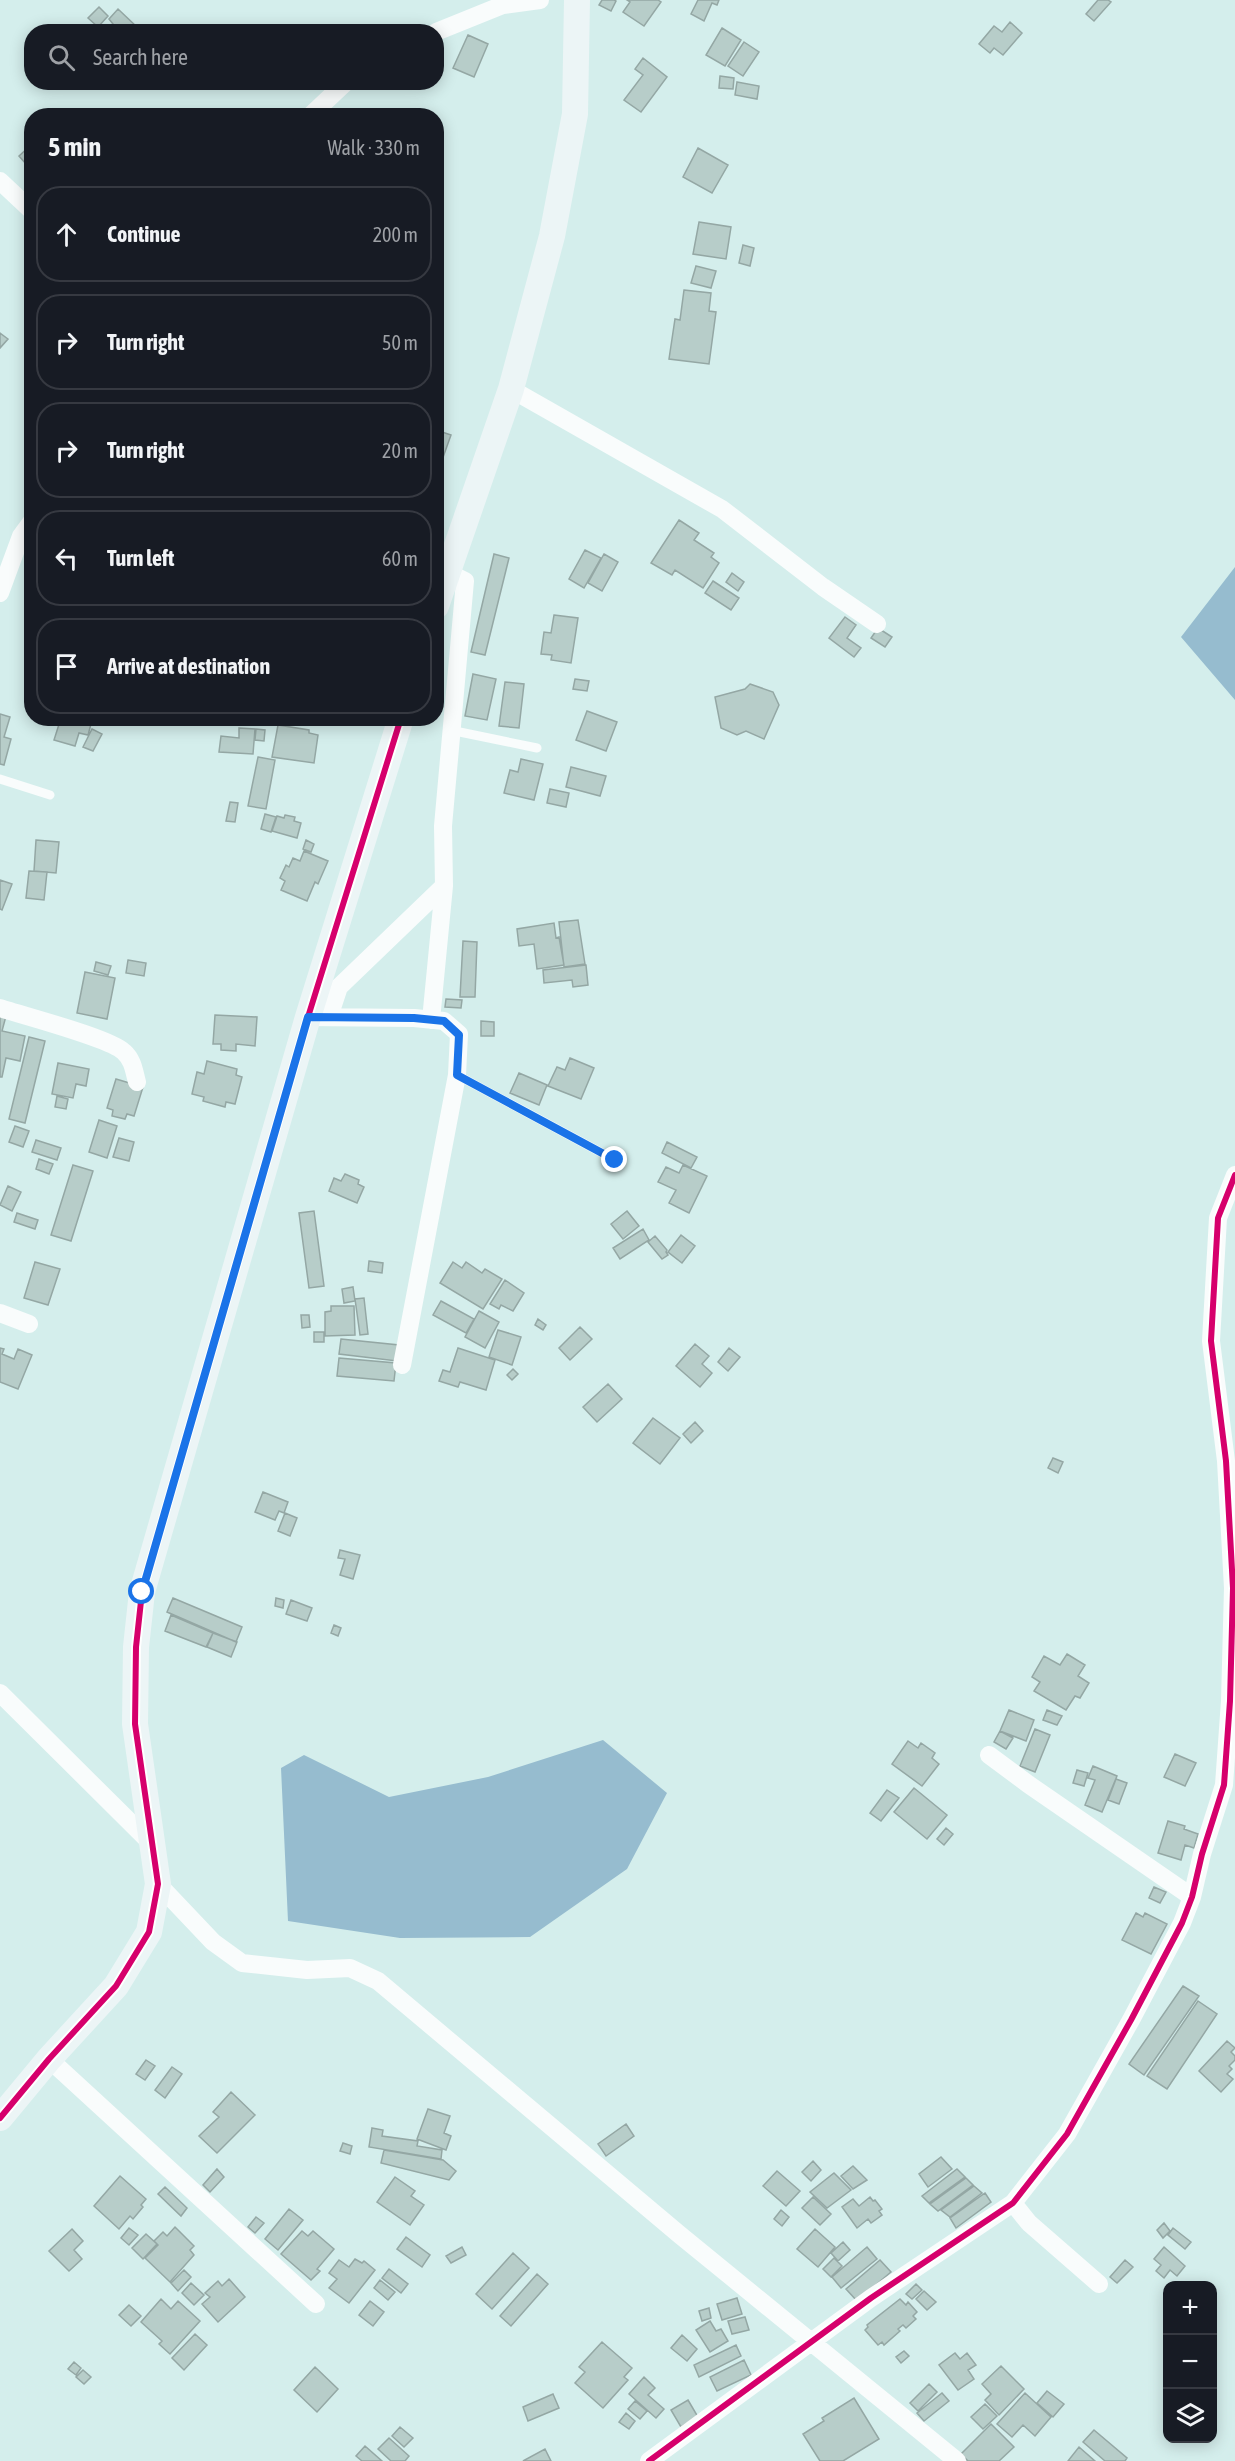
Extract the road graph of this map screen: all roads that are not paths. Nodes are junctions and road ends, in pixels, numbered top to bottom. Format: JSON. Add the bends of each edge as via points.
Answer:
{"nodes":[{"id":1,"x":540,"y":0,"type":"edge"},
{"id":2,"x":577,"y":0,"type":"edge"},
{"id":3,"x":501,"y":2,"type":"edge"},
{"id":4,"x":444,"y":28,"type":"edge"},
{"id":5,"x":338,"y":90,"type":"edge"},
{"id":6,"x":318,"y":108,"type":"edge"},
{"id":7,"x":0,"y":181,"type":"edge"},
{"id":8,"x":24,"y":204,"type":"edge"},
{"id":9,"x":511,"y":389,"type":"junction"},
{"id":10,"x":24,"y":532,"type":"edge"},
{"id":11,"x":447,"y":572,"type":"junction"},
{"id":12,"x":444,"y":581,"type":"edge"},
{"id":13,"x":0,"y":593,"type":"edge"},
{"id":14,"x":877,"y":624,"type":"dead end"},
{"id":15,"x":399,"y":726,"type":"edge"},
{"id":16,"x":450,"y":730,"type":"junction"},
{"id":17,"x":537,"y":748,"type":"dead end"},
{"id":18,"x":0,"y":779,"type":"edge"},
{"id":19,"x":50,"y":795,"type":"dead end"},
{"id":20,"x":444,"y":886,"type":"junction"},
{"id":21,"x":0,"y":1008,"type":"edge"},
{"id":22,"x":318,"y":1017,"type":"junction"},
{"id":23,"x":431,"y":1020,"type":"junction"},
{"id":24,"x":457,"y":1075,"type":"junction"},
{"id":25,"x":137,"y":1082,"type":"dead end"},
{"id":26,"x":615,"y":1160,"type":"dead end"},
{"id":27,"x":1235,"y":1175,"type":"edge"},
{"id":28,"x":0,"y":1313,"type":"edge"},
{"id":29,"x":28,"y":1324,"type":"dead end"},
{"id":30,"x":402,"y":1365,"type":"dead end"},
{"id":31,"x":0,"y":1693,"type":"edge"},
{"id":32,"x":989,"y":1755,"type":"dead end"},
{"id":33,"x":1230,"y":1787,"type":"edge"},
{"id":34,"x":151,"y":1843,"type":"junction"},
{"id":35,"x":158,"y":1884,"type":"junction"},
{"id":36,"x":1192,"y":1897,"type":"junction"},
{"id":37,"x":49,"y":2059,"type":"junction"},
{"id":38,"x":0,"y":2118,"type":"edge"},
{"id":39,"x":1013,"y":2203,"type":"junction"},
{"id":40,"x":1099,"y":2284,"type":"dead end"},
{"id":41,"x":316,"y":2304,"type":"dead end"},
{"id":42,"x":812,"y":2342,"type":"junction"},
{"id":43,"x":649,"y":2461,"type":"edge"},
{"id":44,"x":957,"y":2461,"type":"edge"}],
"edges":[{"from":1,"to":3,"type":"street"},
{"from":2,"to":9,"type":"street","via":[[575,114],[552,236]]},
{"from":3,"to":4,"type":"street"},
{"from":5,"to":6,"type":"street"},
{"from":7,"to":8,"type":"street"},
{"from":9,"to":11,"type":"street"},
{"from":9,"to":14,"type":"street","via":[[722,509]]},
{"from":10,"to":13,"type":"street"},
{"from":11,"to":12,"type":"street"},
{"from":11,"to":16,"type":"street","via":[[465,580]]},
{"from":15,"to":22,"type":"street"},
{"from":16,"to":17,"type":"lane"},
{"from":16,"to":20,"type":"street","via":[[443,826]]},
{"from":18,"to":19,"type":"lane"},
{"from":20,"to":22,"type":"street","via":[[339,987]]},
{"from":20,"to":23,"type":"street"},
{"from":21,"to":25,"type":"street","via":[[122,1050],[132,1060]]},
{"from":22,"to":23,"type":"street"},
{"from":22,"to":34,"type":"street","via":[[142,1592],[136,1647],[135,1724]]},
{"from":23,"to":24,"type":"street","via":[[444,1021],[459,1035]]},
{"from":24,"to":26,"type":"lane"},
{"from":24,"to":30,"type":"street"},
{"from":27,"to":33,"type":"street","via":[[1218,1218],[1211,1341],[1226,1461],[1233,1588]]},
{"from":28,"to":29,"type":"street"},
{"from":31,"to":34,"type":"street"},
{"from":32,"to":36,"type":"street"},
{"from":33,"to":36,"type":"street","via":[[1202,1854]]},
{"from":34,"to":35,"type":"street"},
{"from":35,"to":37,"type":"street","via":[[149,1932],[116,1986]]},
{"from":35,"to":42,"type":"street","via":[[213,1942],[242,1963],[307,1970],[350,1968],[378,1981]]},
{"from":36,"to":39,"type":"street","via":[[1136,2011],[1067,2134]]},
{"from":37,"to":38,"type":"street"},
{"from":37,"to":41,"type":"street"},
{"from":39,"to":40,"type":"street","via":[[1029,2223]]},
{"from":39,"to":42,"type":"street"},
{"from":42,"to":43,"type":"street"},
{"from":42,"to":44,"type":"street"}]}
